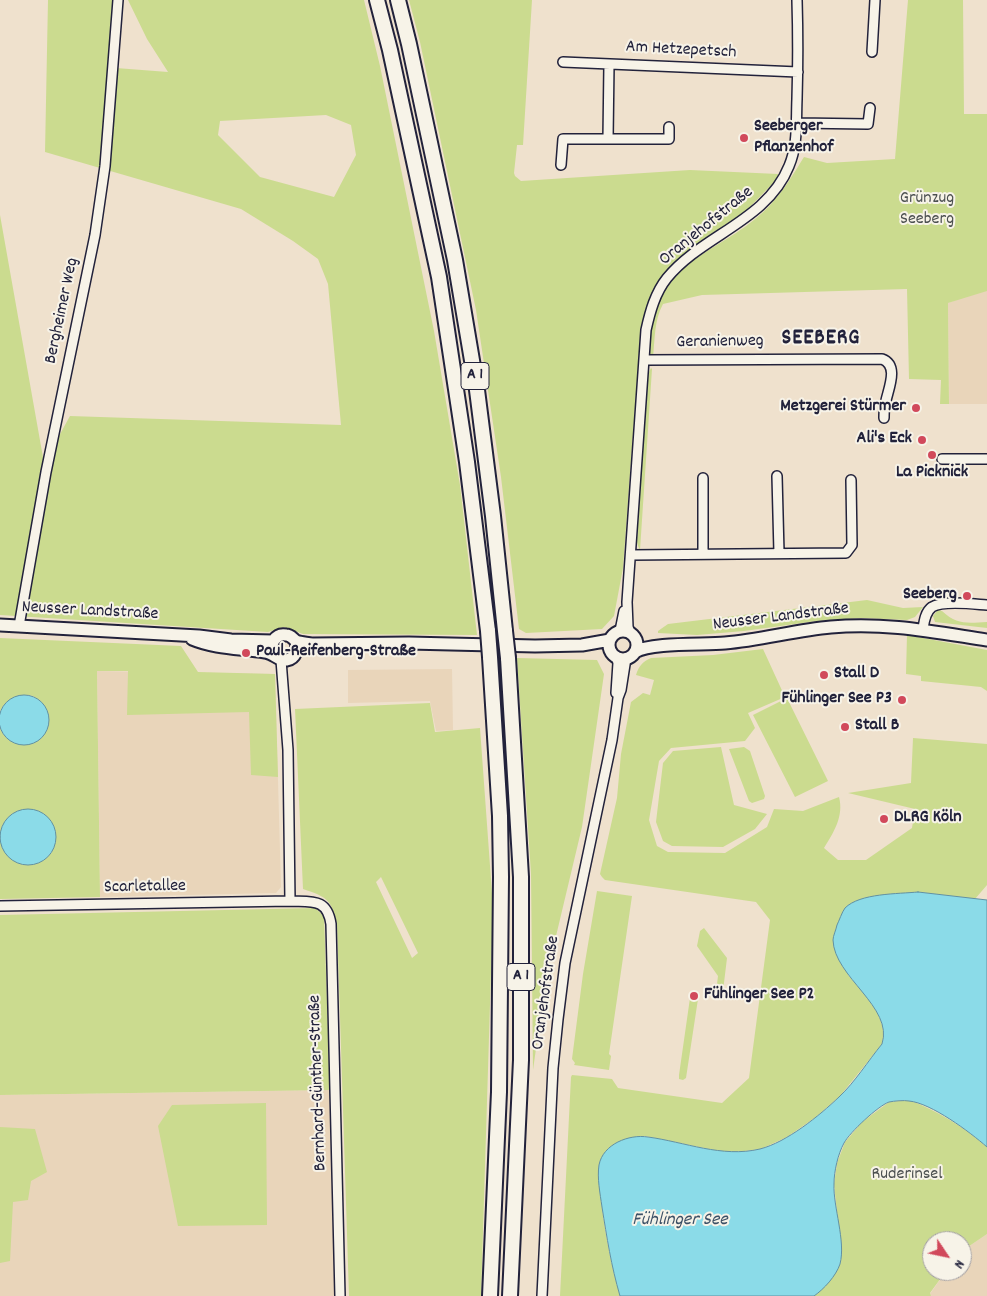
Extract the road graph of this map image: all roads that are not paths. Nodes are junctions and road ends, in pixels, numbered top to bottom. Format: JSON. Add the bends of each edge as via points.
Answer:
{"nodes":[{"id":1,"x":118,"y":0,"type":"edge"},
{"id":2,"x":377,"y":0,"type":"edge"},
{"id":3,"x":398,"y":0,"type":"edge"},
{"id":4,"x":797,"y":0,"type":"edge"},
{"id":5,"x":875,"y":0,"type":"edge"},
{"id":6,"x":872,"y":52,"type":"dead end"},
{"id":7,"x":563,"y":62,"type":"dead end"},
{"id":8,"x":609,"y":64,"type":"junction"},
{"id":9,"x":798,"y":72,"type":"junction"},
{"id":10,"x":870,"y":108,"type":"dead end"},
{"id":11,"x":797,"y":123,"type":"junction"},
{"id":12,"x":669,"y":127,"type":"dead end"},
{"id":13,"x":608,"y":139,"type":"junction"},
{"id":14,"x":561,"y":165,"type":"dead end"},
{"id":15,"x":644,"y":360,"type":"junction"},
{"id":16,"x":884,"y":418,"type":"dead end"},
{"id":17,"x":942,"y":459,"type":"dead end"},
{"id":18,"x":987,"y":459,"type":"edge"},
{"id":19,"x":777,"y":476,"type":"dead end"},
{"id":20,"x":703,"y":478,"type":"dead end"},
{"id":21,"x":851,"y":480,"type":"dead end"},
{"id":22,"x":779,"y":553,"type":"junction"},
{"id":23,"x":703,"y":554,"type":"junction"},
{"id":24,"x":632,"y":555,"type":"junction"},
{"id":25,"x":987,"y":605,"type":"edge"},
{"id":26,"x":0,"y":625,"type":"edge"},
{"id":27,"x":19,"y":626,"type":"junction"},
{"id":28,"x":923,"y":629,"type":"junction"},
{"id":29,"x":629,"y":634,"type":"junction"},
{"id":30,"x":987,"y":640,"type":"edge"},
{"id":31,"x":669,"y":645,"type":"junction"},
{"id":32,"x":297,"y":646,"type":"junction"},
{"id":33,"x":619,"y":652,"type":"junction"},
{"id":34,"x":279,"y":653,"type":"junction"},
{"id":35,"x":290,"y":901,"type":"junction"},
{"id":36,"x":0,"y":906,"type":"edge"},
{"id":37,"x":340,"y":1296,"type":"edge"},
{"id":38,"x":490,"y":1296,"type":"edge"},
{"id":39,"x":510,"y":1296,"type":"edge"},
{"id":40,"x":542,"y":1296,"type":"edge"}],
"edges":[{"from":1,"to":27,"type":"street","name":"Bergheimer Weg","via":[[105,166],[95,235],[46,472]]},
{"from":2,"to":38,"type":"highway","number":"A 1","bridge":true,"via":[[439,277],[488,631],[501,877],[499,1092]]},
{"from":3,"to":39,"type":"highway","number":"A 1","bridge":true,"via":[[455,260],[476,380],[506,631],[521,877],[521,1060]]},
{"from":4,"to":9,"type":"street","name":"Oranjehofstraße"},
{"from":5,"to":6,"type":"street"},
{"from":7,"to":8,"type":"street","name":"Am Hetzepetsch"},
{"from":8,"to":9,"type":"street","name":"Am Hetzepetsch"},
{"from":8,"to":13,"type":"street"},
{"from":9,"to":11,"type":"street","name":"Oranjehofstraße"},
{"from":10,"to":11,"type":"street","via":[[868,124]]},
{"from":11,"to":15,"type":"street","name":"Oranjehofstraße","via":[[793,156],[773,193],[750,214],[681,263],[667,278],[649,318]]},
{"from":12,"to":13,"type":"street","via":[[669,139]]},
{"from":13,"to":14,"type":"street","via":[[563,139]]},
{"from":15,"to":16,"type":"street","name":"Geranienweg","via":[[882,360],[888,363],[891,371]]},
{"from":15,"to":24,"type":"street","name":"Oranjehofstraße"},
{"from":17,"to":18,"type":"street"},
{"from":19,"to":22,"type":"street"},
{"from":20,"to":23,"type":"street"},
{"from":21,"to":22,"type":"street","via":[[852,546],[849,550],[846,553]]},
{"from":22,"to":23,"type":"street"},
{"from":23,"to":24,"type":"street"},
{"from":24,"to":29,"type":"street","name":"Oranjehofstraße","via":[[627,602]]},
{"from":25,"to":28,"type":"street","via":[[941,604],[927,613]]},
{"from":26,"to":27,"type":"main road","name":"Neusser Landstraße"},
{"from":27,"to":34,"type":"main road","name":"Neusser Landstraße","via":[[230,640]]},
{"from":28,"to":30,"type":"main road","name":"Neusser Landstraße"},
{"from":28,"to":31,"type":"main road","name":"Neusser Landstraße","via":[[830,627],[728,643]]},
{"from":29,"to":31,"type":"main road","name":"Neusser Landstraße","via":[[640,641]]},
{"from":29,"to":33,"type":"main road","via":[[637,645]]},
{"from":29,"to":33,"type":"main road","via":[[614,634]]},
{"from":31,"to":33,"type":"main road","name":"Neusser Landstraße"},
{"from":32,"to":33,"type":"main road","name":"Neusser Landstraße","via":[[582,645]]},
{"from":32,"to":34,"type":"main road","via":[[292,657]]},
{"from":32,"to":34,"type":"main road","name":"Neusser Landstraße","via":[[291,636],[283,634],[276,638]]},
{"from":33,"to":40,"type":"street","name":"Oranjehofstraße","via":[[615,689],[618,698],[612,740],[565,963],[558,1019]]},
{"from":34,"to":35,"type":"street","via":[[288,750]]},
{"from":35,"to":36,"type":"street","name":"Scarletallee"},
{"from":35,"to":37,"type":"street","name":"Bernhard-Günther-Straße","via":[[321,904],[327,909],[331,924]]}]}
